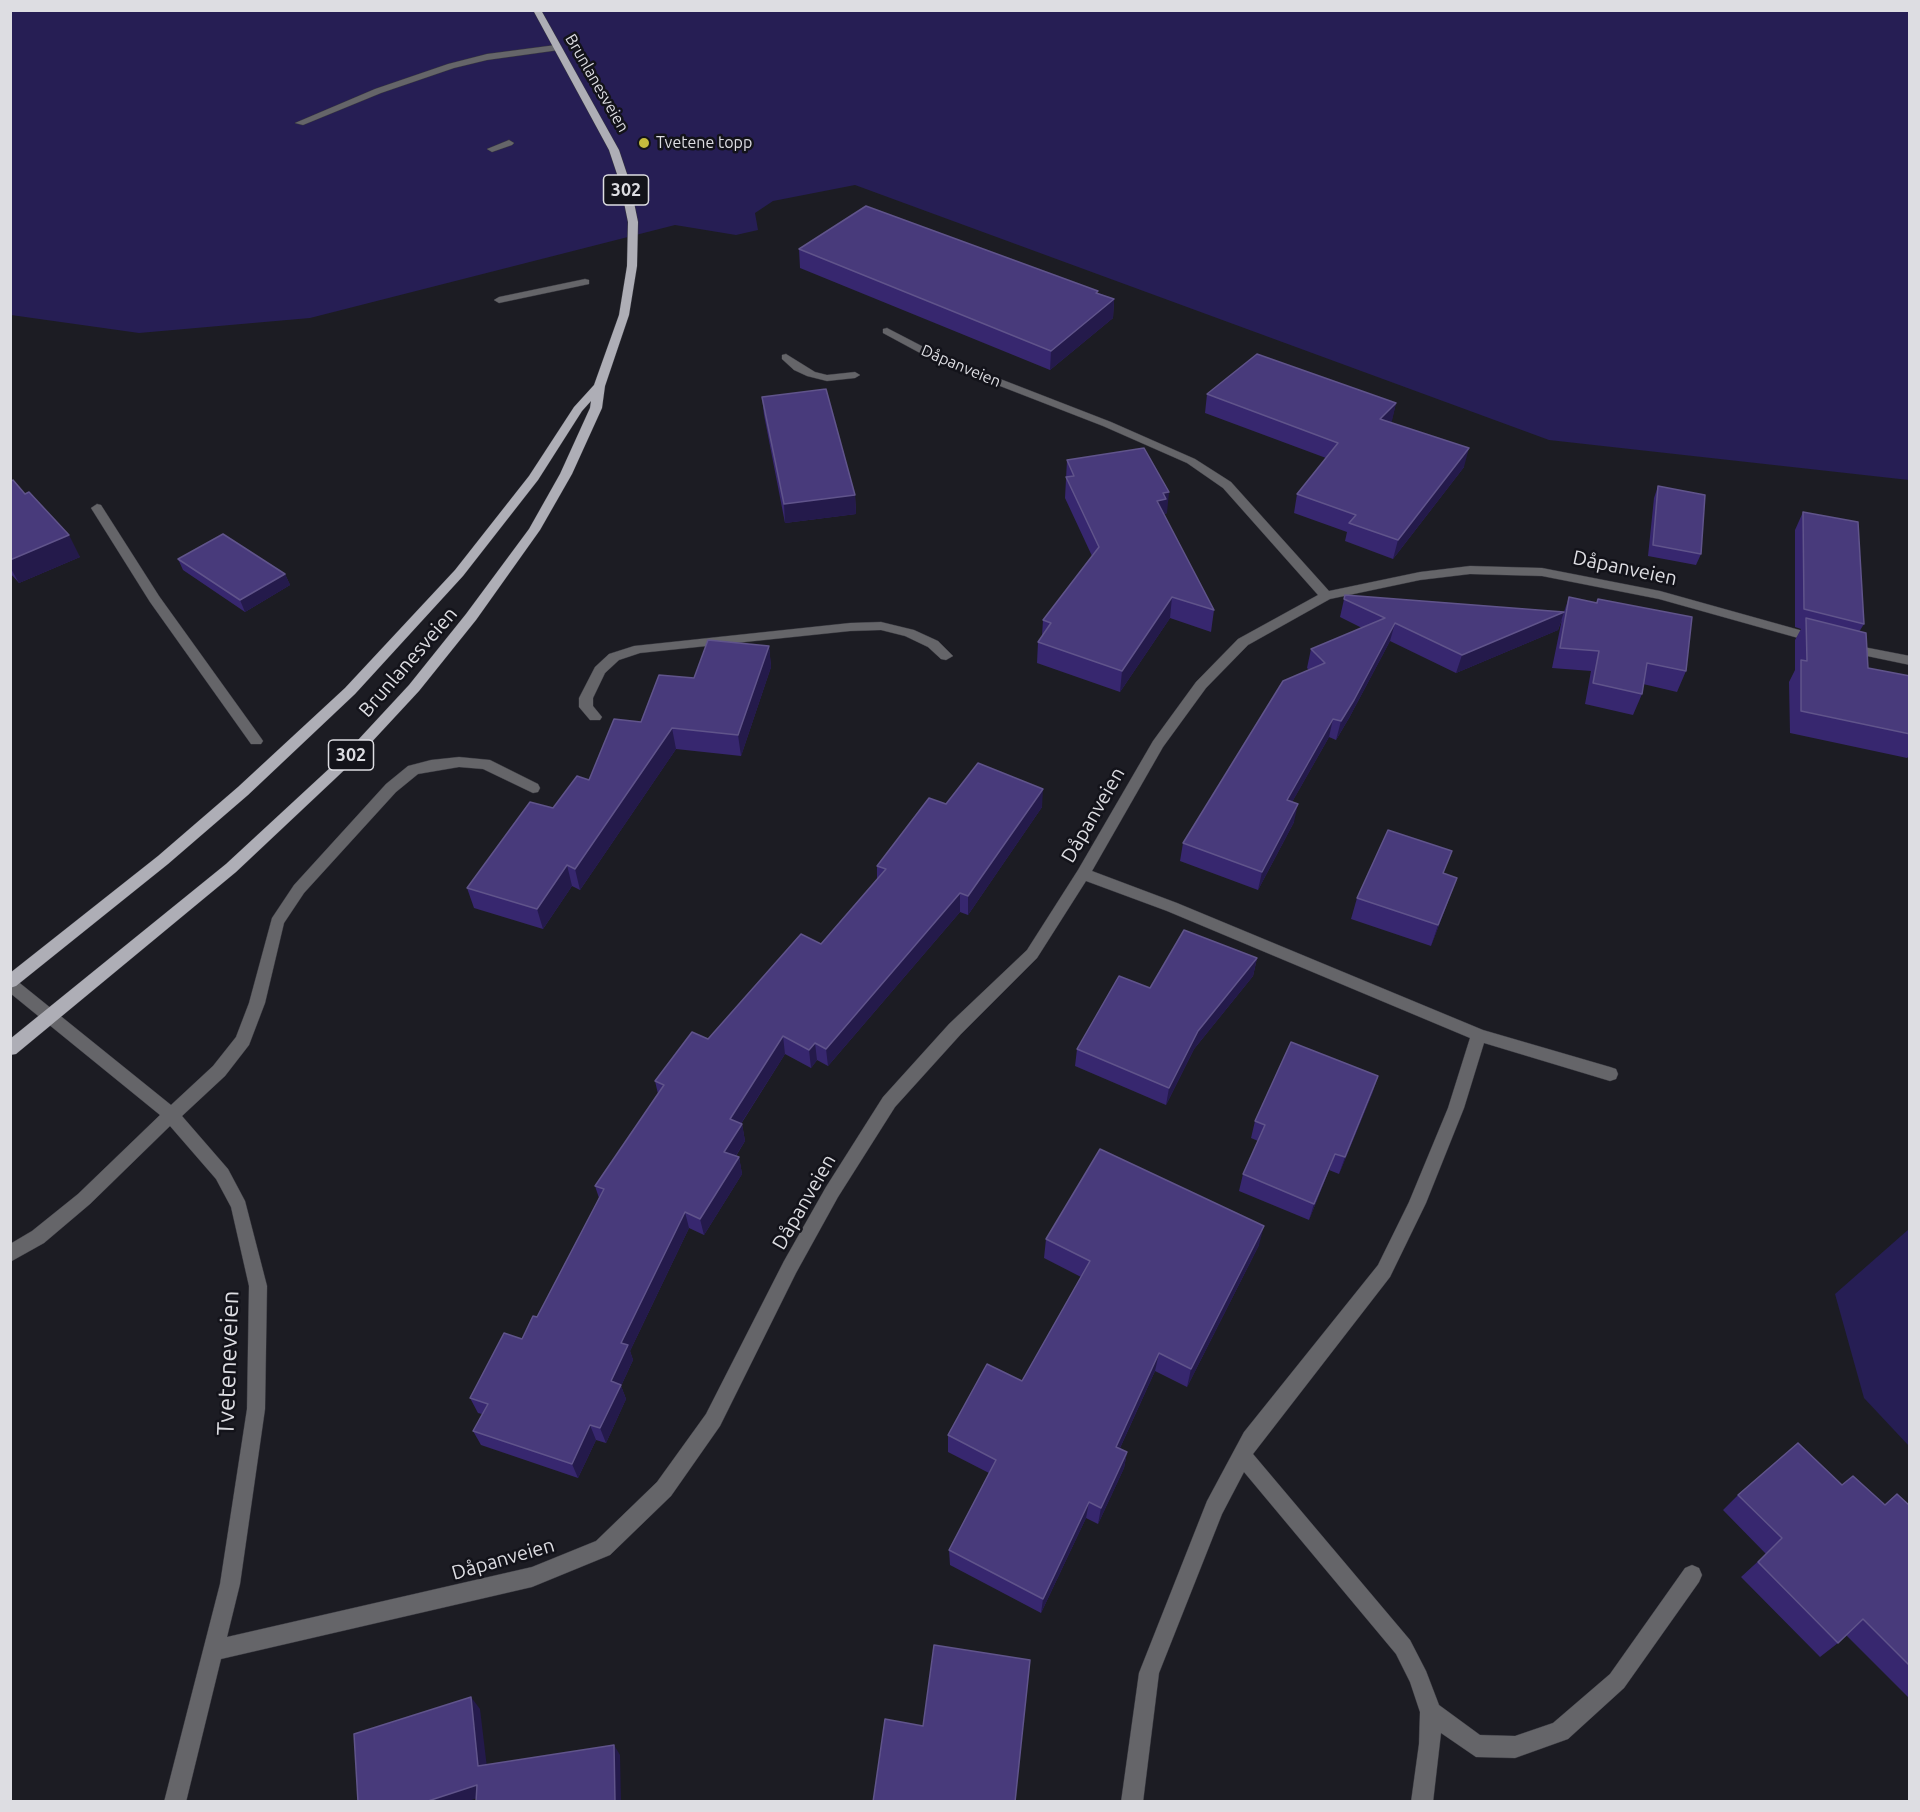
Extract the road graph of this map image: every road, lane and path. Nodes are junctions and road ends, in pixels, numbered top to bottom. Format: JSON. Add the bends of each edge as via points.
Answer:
{"nodes":[{"id":1,"x":537,"y":10,"type":"edge"},
{"id":2,"x":556,"y":48,"type":"junction"},
{"id":3,"x":300,"y":123,"type":"dead end"},
{"id":4,"x":509,"y":142,"type":"dead end"},
{"id":5,"x":492,"y":149,"type":"dead end"},
{"id":6,"x":585,"y":282,"type":"dead end"},
{"id":7,"x":499,"y":300,"type":"dead end"},
{"id":8,"x":887,"y":332,"type":"dead end"},
{"id":9,"x":786,"y":357,"type":"dead end"},
{"id":10,"x":855,"y":375,"type":"dead end"},
{"id":11,"x":599,"y":386,"type":"junction"},
{"id":12,"x":97,"y":508,"type":"dead end"},
{"id":13,"x":1326,"y":596,"type":"junction"},
{"id":14,"x":946,"y":656,"type":"dead end"},
{"id":15,"x":1910,"y":661,"type":"edge"},
{"id":16,"x":595,"y":717,"type":"dead end"},
{"id":17,"x":256,"y":741,"type":"dead end"},
{"id":18,"x":533,"y":788,"type":"dead end"},
{"id":19,"x":1083,"y":874,"type":"junction"},
{"id":20,"x":10,"y":983,"type":"edge"},
{"id":21,"x":52,"y":1016,"type":"junction"},
{"id":22,"x":1479,"y":1035,"type":"junction"},
{"id":23,"x":10,"y":1049,"type":"edge"},
{"id":24,"x":1610,"y":1074,"type":"dead end"},
{"id":25,"x":171,"y":1115,"type":"junction"},
{"id":26,"x":10,"y":1254,"type":"edge"},
{"id":27,"x":1243,"y":1456,"type":"junction"},
{"id":28,"x":1692,"y":1575,"type":"dead end"},
{"id":29,"x":213,"y":1651,"type":"junction"},
{"id":30,"x":1431,"y":1712,"type":"junction"},
{"id":31,"x":175,"y":1802,"type":"edge"},
{"id":32,"x":1132,"y":1802,"type":"edge"},
{"id":33,"x":1422,"y":1802,"type":"edge"}],
"edges":[{"from":1,"to":2,"type":"main road","name":"Brunlanesveien","number":"302"},
{"from":2,"to":3,"type":"street","via":[[451,66]]},
{"from":2,"to":11,"type":"main road","name":"Brunlanesveien","number":"302","via":[[614,150],[633,222],[632,266],[624,315]]},
{"from":4,"to":5,"type":"street"},
{"from":6,"to":7,"type":"street"},
{"from":8,"to":13,"type":"street","name":"Dåpanveien","via":[[937,358],[1191,461],[1227,485]]},
{"from":9,"to":10,"type":"street","via":[[798,368],[827,378]]},
{"from":11,"to":20,"type":"main road","name":"Brunlanesveien","number":"302","via":[[578,409],[534,478],[459,573],[350,691],[172,853]]},
{"from":11,"to":21,"type":"main road","name":"Brunlanesveien","number":"302","via":[[596,408],[566,474],[534,530],[414,688],[284,820]]},
{"from":12,"to":17,"type":"street","via":[[154,599]]},
{"from":13,"to":15,"type":"street","name":"Dåpanveien","via":[[1470,570],[1542,572],[1660,595],[1830,643]]},
{"from":13,"to":19,"type":"street","name":"Dåpanveien","via":[[1243,642],[1201,685],[1158,744]]},
{"from":14,"to":16,"type":"street","via":[[933,644],[881,626],[639,649],[614,657],[600,670],[586,698],[586,707]]},
{"from":18,"to":25,"type":"street","via":[[485,764],[459,762],[413,770],[391,788],[298,889],[277,922],[257,1003],[243,1040],[219,1071]]},
{"from":19,"to":22,"type":"street"},
{"from":19,"to":29,"type":"street","name":"Dåpanveien","via":[[1032,954],[955,1029],[889,1102],[795,1257],[713,1420],[664,1490],[603,1548],[532,1577]]},
{"from":20,"to":21,"type":"street","name":"Tveteneveien"},
{"from":21,"to":23,"type":"main road","name":"Brunlanesveien","number":"302"},
{"from":21,"to":25,"type":"street","name":"Tveteneveien"},
{"from":22,"to":24,"type":"street"},
{"from":22,"to":27,"type":"street","via":[[1456,1108],[1418,1203],[1384,1271],[1251,1439]]},
{"from":25,"to":26,"type":"street","via":[[84,1199],[38,1237]]},
{"from":25,"to":29,"type":"street","name":"Tveteneveien","via":[[222,1174],[239,1206],[258,1286],[256,1410],[230,1584]]},
{"from":27,"to":30,"type":"street","via":[[1403,1647]]},
{"from":27,"to":32,"type":"street","via":[[1214,1508],[1149,1673]]},
{"from":28,"to":30,"type":"street","via":[[1617,1681],[1560,1731],[1515,1748],[1476,1746]]},
{"from":29,"to":31,"type":"street","name":"Tveteneveien"},
{"from":30,"to":33,"type":"street"}]}
